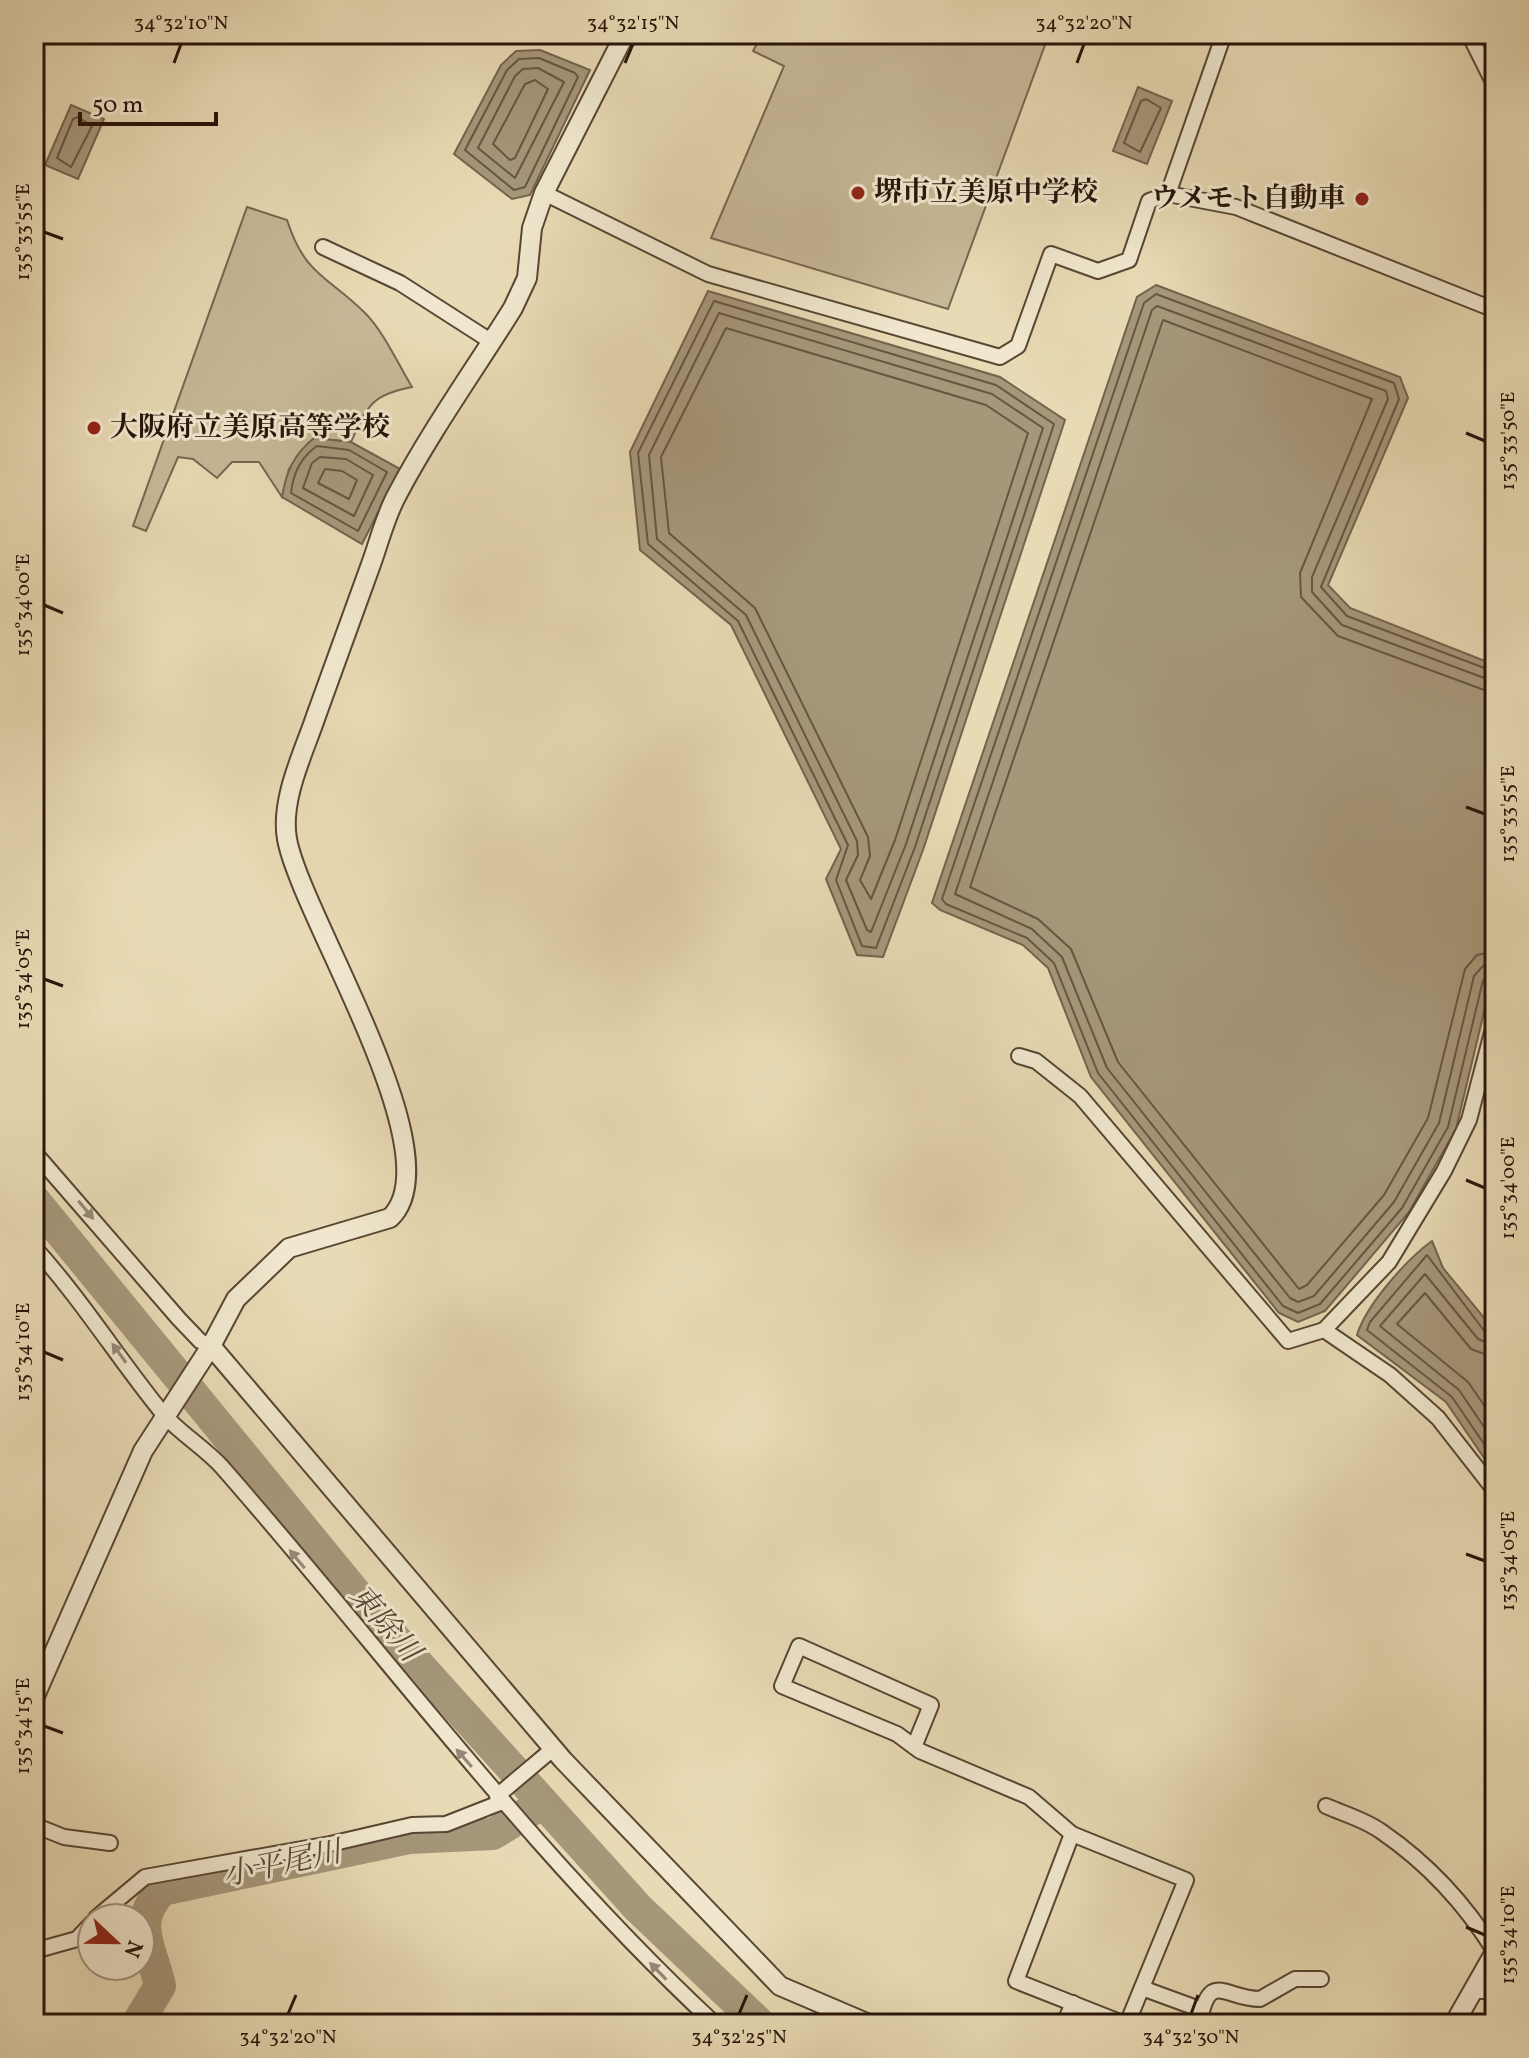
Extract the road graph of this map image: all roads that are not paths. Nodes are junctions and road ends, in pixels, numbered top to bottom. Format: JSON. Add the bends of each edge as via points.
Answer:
{"nodes":[{"id":1,"x":625,"y":34,"type":"edge"},
{"id":2,"x":1224,"y":34,"type":"edge"},
{"id":3,"x":1469,"y":34,"type":"edge"},
{"id":4,"x":1495,"y":86,"type":"edge"},
{"id":5,"x":544,"y":193,"type":"junction"},
{"id":6,"x":1168,"y":194,"type":"junction"},
{"id":7,"x":323,"y":247,"type":"dead end"},
{"id":8,"x":1495,"y":310,"type":"edge"},
{"id":9,"x":492,"y":342,"type":"junction"},
{"id":10,"x":1495,"y":1021,"type":"edge"},
{"id":11,"x":1019,"y":1056,"type":"dead end"},
{"id":12,"x":34,"y":1152,"type":"edge"},
{"id":13,"x":34,"y":1247,"type":"edge"},
{"id":14,"x":1324,"y":1330,"type":"junction"},
{"id":15,"x":208,"y":1352,"type":"junction"},
{"id":16,"x":168,"y":1413,"type":"junction"},
{"id":17,"x":1495,"y":1491,"type":"edge"},
{"id":18,"x":36,"y":1685,"type":"edge"},
{"id":19,"x":914,"y":1747,"type":"junction"},
{"id":20,"x":554,"y":1748,"type":"junction"},
{"id":21,"x":499,"y":1799,"type":"junction"},
{"id":22,"x":1326,"y":1806,"type":"dead end"},
{"id":23,"x":34,"y":1825,"type":"edge"},
{"id":24,"x":1072,"y":1834,"type":"junction"},
{"id":25,"x":110,"y":1843,"type":"dead end"},
{"id":26,"x":115,"y":1902,"type":"edge"},
{"id":27,"x":76,"y":1939,"type":"edge"},
{"id":28,"x":34,"y":1951,"type":"edge"},
{"id":29,"x":1495,"y":1952,"type":"edge"},
{"id":30,"x":1321,"y":1979,"type":"dead end"},
{"id":31,"x":1142,"y":1988,"type":"junction"},
{"id":32,"x":1476,"y":1991,"type":"junction"},
{"id":33,"x":1495,"y":1991,"type":"edge"},
{"id":34,"x":1073,"y":2003,"type":"junction"},
{"id":35,"x":1201,"y":2017,"type":"edge"},
{"id":36,"x":701,"y":2018,"type":"edge"},
{"id":37,"x":715,"y":2024,"type":"edge"},
{"id":38,"x":869,"y":2024,"type":"edge"},
{"id":39,"x":1064,"y":2024,"type":"edge"},
{"id":40,"x":1126,"y":2024,"type":"edge"},
{"id":41,"x":1454,"y":2024,"type":"edge"}],
"edges":[{"from":1,"to":5,"type":"street"},
{"from":2,"to":6,"type":"street"},
{"from":3,"to":4,"type":"street"},
{"from":5,"to":6,"type":"street","via":[[708,274],[1000,357],[1018,346],[1051,254],[1098,271],[1129,260],[1149,201]]},
{"from":5,"to":9,"type":"street","via":[[532,228],[527,278]]},
{"from":6,"to":8,"type":"street","via":[[1236,207]]},
{"from":7,"to":9,"type":"street","via":[[400,283]]},
{"from":9,"to":15,"type":"street","via":[[397,495],[289,807],[287,838],[393,1099],[408,1180],[401,1207],[390,1218],[289,1248],[236,1299]]},
{"from":10,"to":14,"type":"street","via":[[1469,1120],[1444,1171],[1389,1262]]},
{"from":11,"to":14,"type":"street","via":[[1036,1061],[1080,1096],[1288,1341]]},
{"from":12,"to":15,"type":"street","one_way":true},
{"from":16,"to":13,"type":"street","one_way":true},
{"from":14,"to":17,"type":"street","via":[[1390,1375],[1438,1418]]},
{"from":15,"to":16,"type":"street"},
{"from":15,"to":20,"type":"street"},
{"from":16,"to":18,"type":"street","via":[[143,1451]]},
{"from":21,"to":16,"type":"street","one_way":true,"via":[[220,1465]]},
{"from":19,"to":19,"type":"street","via":[[897,1734],[782,1686],[799,1646],[931,1705]]},
{"from":19,"to":24,"type":"street","via":[[1029,1797]]},
{"from":20,"to":21,"type":"street"},
{"from":20,"to":38,"type":"street","via":[[780,1986]]},
{"from":21,"to":26,"type":"street","via":[[446,1824],[412,1825],[145,1877]]},
{"from":36,"to":21,"type":"street","one_way":true},
{"from":22,"to":29,"type":"street","via":[[1380,1830],[1447,1888]]},
{"from":23,"to":25,"type":"street","via":[[64,1837]]},
{"from":24,"to":31,"type":"street","via":[[1186,1880]]},
{"from":24,"to":34,"type":"street","via":[[1016,1981]]},
{"from":27,"to":28,"type":"street"},
{"from":29,"to":32,"type":"street"},
{"from":30,"to":35,"type":"street","via":[[1295,1979],[1260,1999],[1222,1988],[1211,1992]]},
{"from":31,"to":35,"type":"street"},
{"from":31,"to":40,"type":"street"},
{"from":32,"to":33,"type":"street"},
{"from":32,"to":41,"type":"street"},
{"from":34,"to":39,"type":"street"},
{"from":34,"to":40,"type":"street"},
{"from":36,"to":37,"type":"street"}]}
